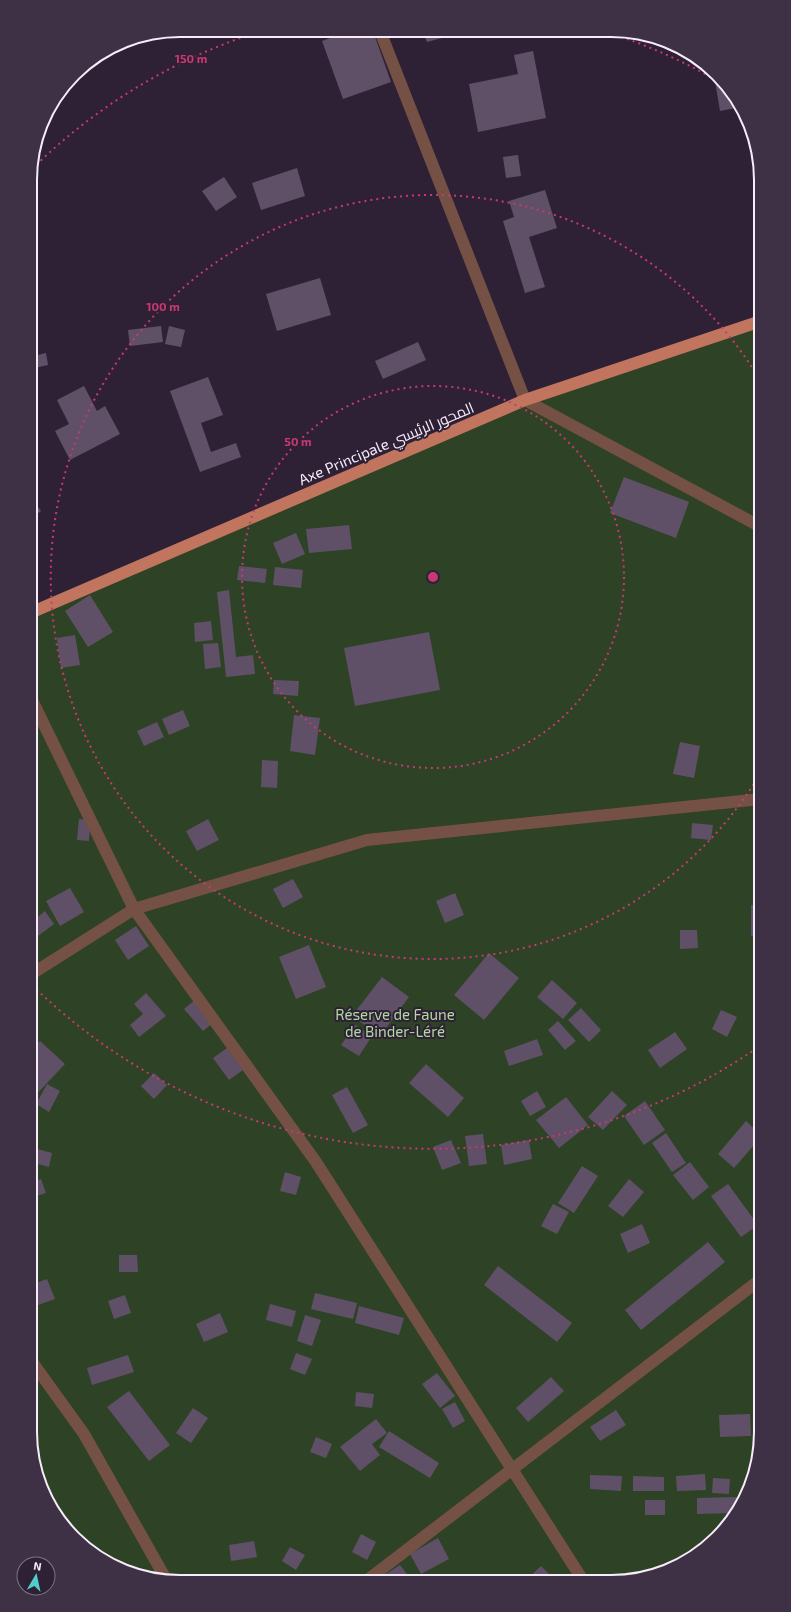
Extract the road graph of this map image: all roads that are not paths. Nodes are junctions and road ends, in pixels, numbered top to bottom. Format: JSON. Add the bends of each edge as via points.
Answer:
{"nodes":[{"id":1,"x":382,"y":37,"type":"edge"},
{"id":2,"x":754,"y":323,"type":"edge"},
{"id":3,"x":524,"y":400,"type":"junction"},
{"id":4,"x":754,"y":523,"type":"edge"},
{"id":5,"x":37,"y":610,"type":"edge"},
{"id":6,"x":37,"y":710,"type":"edge"},
{"id":7,"x":754,"y":800,"type":"edge"},
{"id":8,"x":134,"y":909,"type":"junction"},
{"id":9,"x":37,"y":971,"type":"edge"},
{"id":10,"x":754,"y":1284,"type":"edge"},
{"id":11,"x":37,"y":1369,"type":"edge"},
{"id":12,"x":512,"y":1470,"type":"junction"},
{"id":13,"x":163,"y":1574,"type":"edge"},
{"id":14,"x":374,"y":1575,"type":"edge"},
{"id":15,"x":580,"y":1575,"type":"edge"}],
"edges":[{"from":1,"to":3,"type":"street"},
{"from":2,"to":3,"type":"main road","name":"Axe Principale المحور الرئيسي"},
{"from":3,"to":4,"type":"street"},
{"from":3,"to":5,"type":"main road","name":"Axe Principale المحور الرئيسي"},
{"from":6,"to":8,"type":"street"},
{"from":7,"to":8,"type":"street","via":[[367,840]]},
{"from":8,"to":9,"type":"street"},
{"from":8,"to":12,"type":"street","via":[[316,1162]]},
{"from":10,"to":12,"type":"street"},
{"from":11,"to":13,"type":"street","via":[[84,1434]]},
{"from":12,"to":14,"type":"street"},
{"from":12,"to":15,"type":"street"}]}
